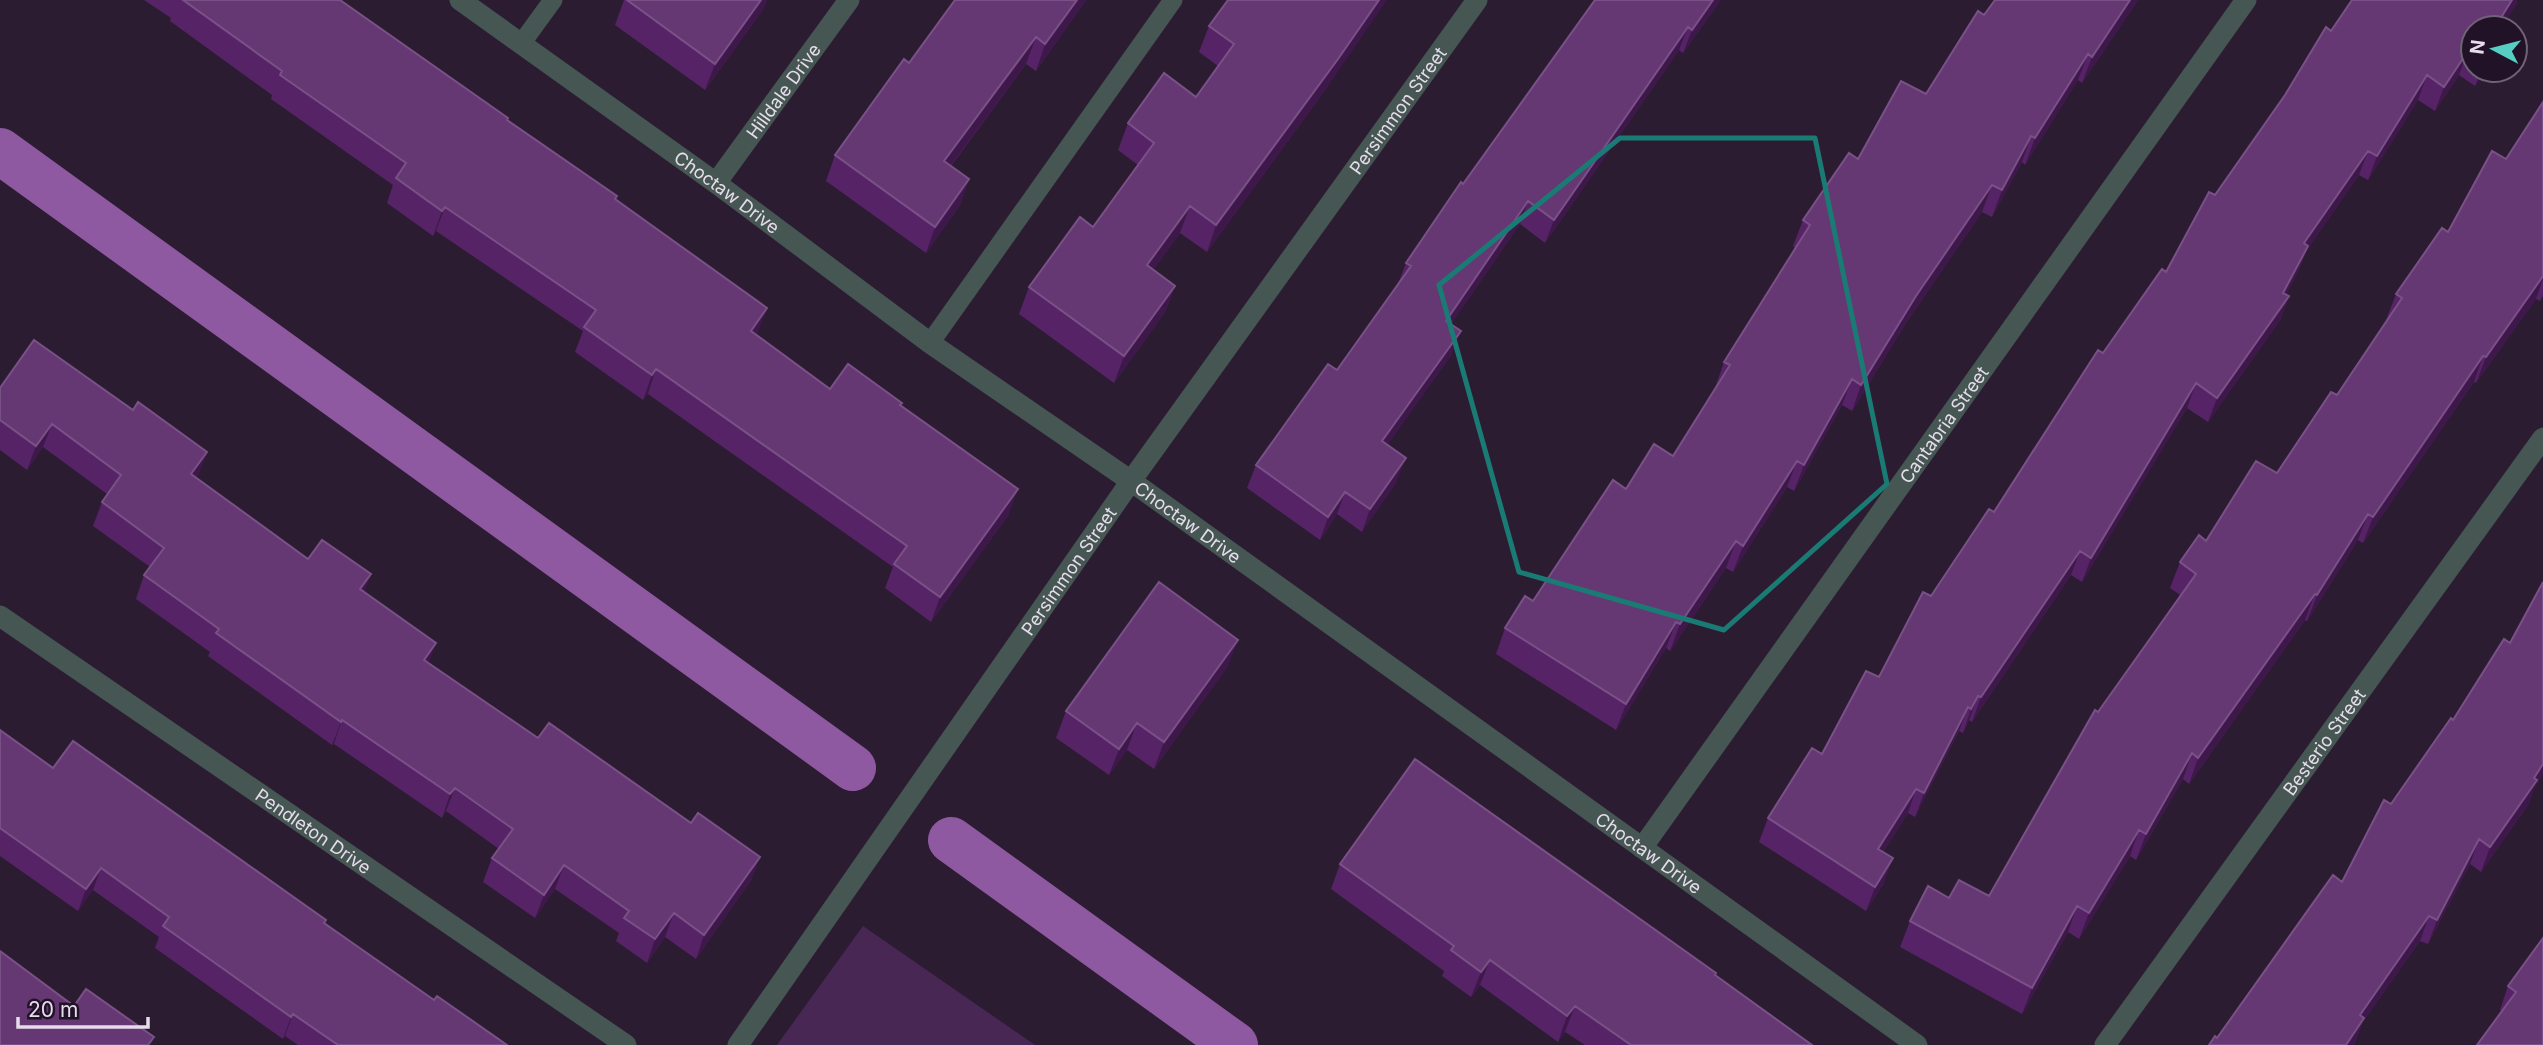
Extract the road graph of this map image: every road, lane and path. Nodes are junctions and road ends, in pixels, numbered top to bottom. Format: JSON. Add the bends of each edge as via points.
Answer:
{"nodes":[{"id":1,"x":460,"y":0,"type":"edge"},
{"id":2,"x":553,"y":0,"type":"edge"},
{"id":3,"x":849,"y":0,"type":"edge"},
{"id":4,"x":1174,"y":0,"type":"edge"},
{"id":5,"x":1477,"y":0,"type":"edge"},
{"id":6,"x":2246,"y":0,"type":"edge"},
{"id":7,"x":522,"y":44,"type":"junction"},
{"id":8,"x":716,"y":183,"type":"junction"},
{"id":9,"x":930,"y":343,"type":"junction"},
{"id":10,"x":2543,"y":438,"type":"edge"},
{"id":11,"x":1131,"y":481,"type":"junction"},
{"id":12,"x":0,"y":616,"type":"edge"},
{"id":13,"x":1642,"y":848,"type":"junction"},
{"id":14,"x":626,"y":1045,"type":"edge"},
{"id":15,"x":738,"y":1045,"type":"edge"},
{"id":16,"x":1917,"y":1045,"type":"edge"},
{"id":17,"x":2105,"y":1045,"type":"edge"}],
"edges":[{"from":1,"to":7,"type":"street","name":"Choctaw Drive"},
{"from":2,"to":7,"type":"lane"},
{"from":3,"to":8,"type":"street","name":"Hilldale Drive"},
{"from":4,"to":9,"type":"lane"},
{"from":5,"to":11,"type":"street","name":"Persimmon Street"},
{"from":6,"to":13,"type":"street","name":"Cantabria Street"},
{"from":7,"to":8,"type":"street","name":"Choctaw Drive"},
{"from":8,"to":9,"type":"street","name":"Choctaw Drive"},
{"from":9,"to":11,"type":"street","name":"Choctaw Drive"},
{"from":10,"to":17,"type":"street","name":"Besterio Street"},
{"from":11,"to":13,"type":"street","name":"Choctaw Drive"},
{"from":11,"to":15,"type":"street","name":"Persimmon Street"},
{"from":12,"to":14,"type":"street","name":"Pendleton Drive"},
{"from":13,"to":16,"type":"street","name":"Choctaw Drive"}]}
